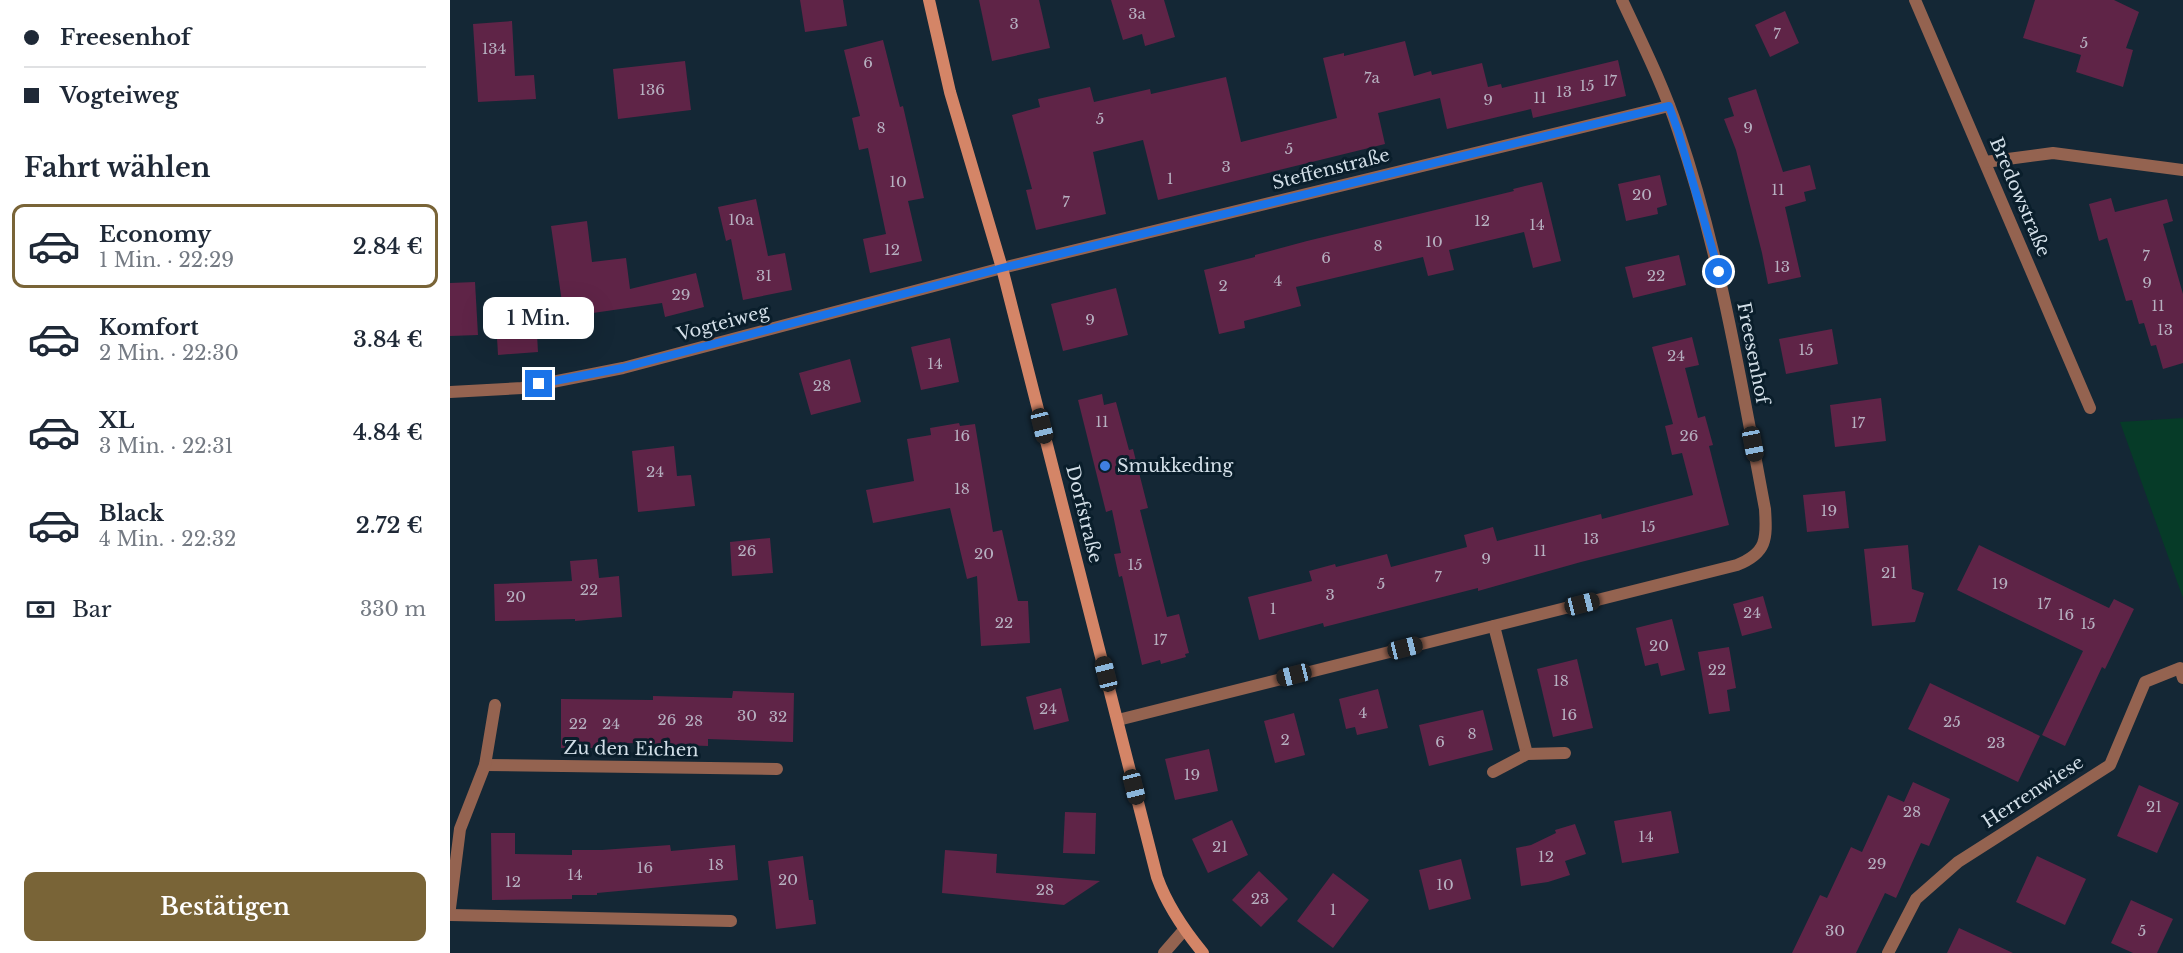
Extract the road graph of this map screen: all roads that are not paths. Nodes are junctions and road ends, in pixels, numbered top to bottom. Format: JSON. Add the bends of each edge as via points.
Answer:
{"nodes":[{"id":1,"x":929,"y":0,"type":"edge"},
{"id":2,"x":1622,"y":0,"type":"edge"},
{"id":3,"x":1915,"y":0,"type":"edge"},
{"id":4,"x":1669,"y":106,"type":"junction"},
{"id":5,"x":1985,"y":162,"type":"junction"},
{"id":6,"x":2183,"y":170,"type":"edge"},
{"id":7,"x":1002,"y":268,"type":"junction"},
{"id":8,"x":450,"y":392,"type":"edge"},
{"id":9,"x":2090,"y":408,"type":"dead end"},
{"id":10,"x":1494,"y":626,"type":"junction"},
{"id":11,"x":2183,"y":678,"type":"edge"},
{"id":12,"x":495,"y":705,"type":"dead end"},
{"id":13,"x":1118,"y":720,"type":"junction"},
{"id":14,"x":1565,"y":753,"type":"dead end"},
{"id":15,"x":1527,"y":754,"type":"junction"},
{"id":16,"x":485,"y":765,"type":"junction"},
{"id":17,"x":777,"y":769,"type":"dead end"},
{"id":18,"x":1493,"y":772,"type":"dead end"},
{"id":19,"x":455,"y":828,"type":"edge"},
{"id":20,"x":450,"y":908,"type":"edge"},
{"id":21,"x":450,"y":915,"type":"edge"},
{"id":22,"x":731,"y":921,"type":"dead end"},
{"id":23,"x":1184,"y":930,"type":"junction"},
{"id":24,"x":1164,"y":953,"type":"edge"},
{"id":25,"x":1203,"y":953,"type":"edge"},
{"id":26,"x":1888,"y":953,"type":"edge"}],
"edges":[{"from":1,"to":7,"type":"main road","name":"Dorfstraße","via":[[950,92]]},
{"from":2,"to":4,"type":"street","name":"Freesenhof"},
{"from":3,"to":5,"type":"street","name":"Bredowstraße"},
{"from":4,"to":7,"type":"street","name":"Steffenstraße"},
{"from":4,"to":10,"type":"street","name":"Freesenhof","via":[[1719,272],[1766,509],[1767,530],[1762,548],[1752,559],[1737,565]]},
{"from":5,"to":6,"type":"street","via":[[2053,153]]},
{"from":5,"to":9,"type":"street","name":"Bredowstraße"},
{"from":7,"to":8,"type":"street","name":"Vogteiweg","via":[[622,368],[522,388]]},
{"from":7,"to":13,"type":"main road","name":"Dorfstraße"},
{"from":10,"to":13,"type":"street"},
{"from":10,"to":15,"type":"street"},
{"from":11,"to":26,"type":"street","name":"Herrenwiese","via":[[2180,668],[2145,682],[2110,765],[1958,862],[1916,899]]},
{"from":12,"to":16,"type":"street"},
{"from":13,"to":23,"type":"main road","name":"Dorfstraße","via":[[1157,877]]},
{"from":14,"to":15,"type":"street"},
{"from":15,"to":18,"type":"street"},
{"from":16,"to":17,"type":"street","name":"Zu den Eichen"},
{"from":16,"to":19,"type":"street"},
{"from":19,"to":20,"type":"street"},
{"from":21,"to":22,"type":"street"},
{"from":23,"to":24,"type":"street"},
{"from":23,"to":25,"type":"main road","name":"Dorfstraße"}]}
